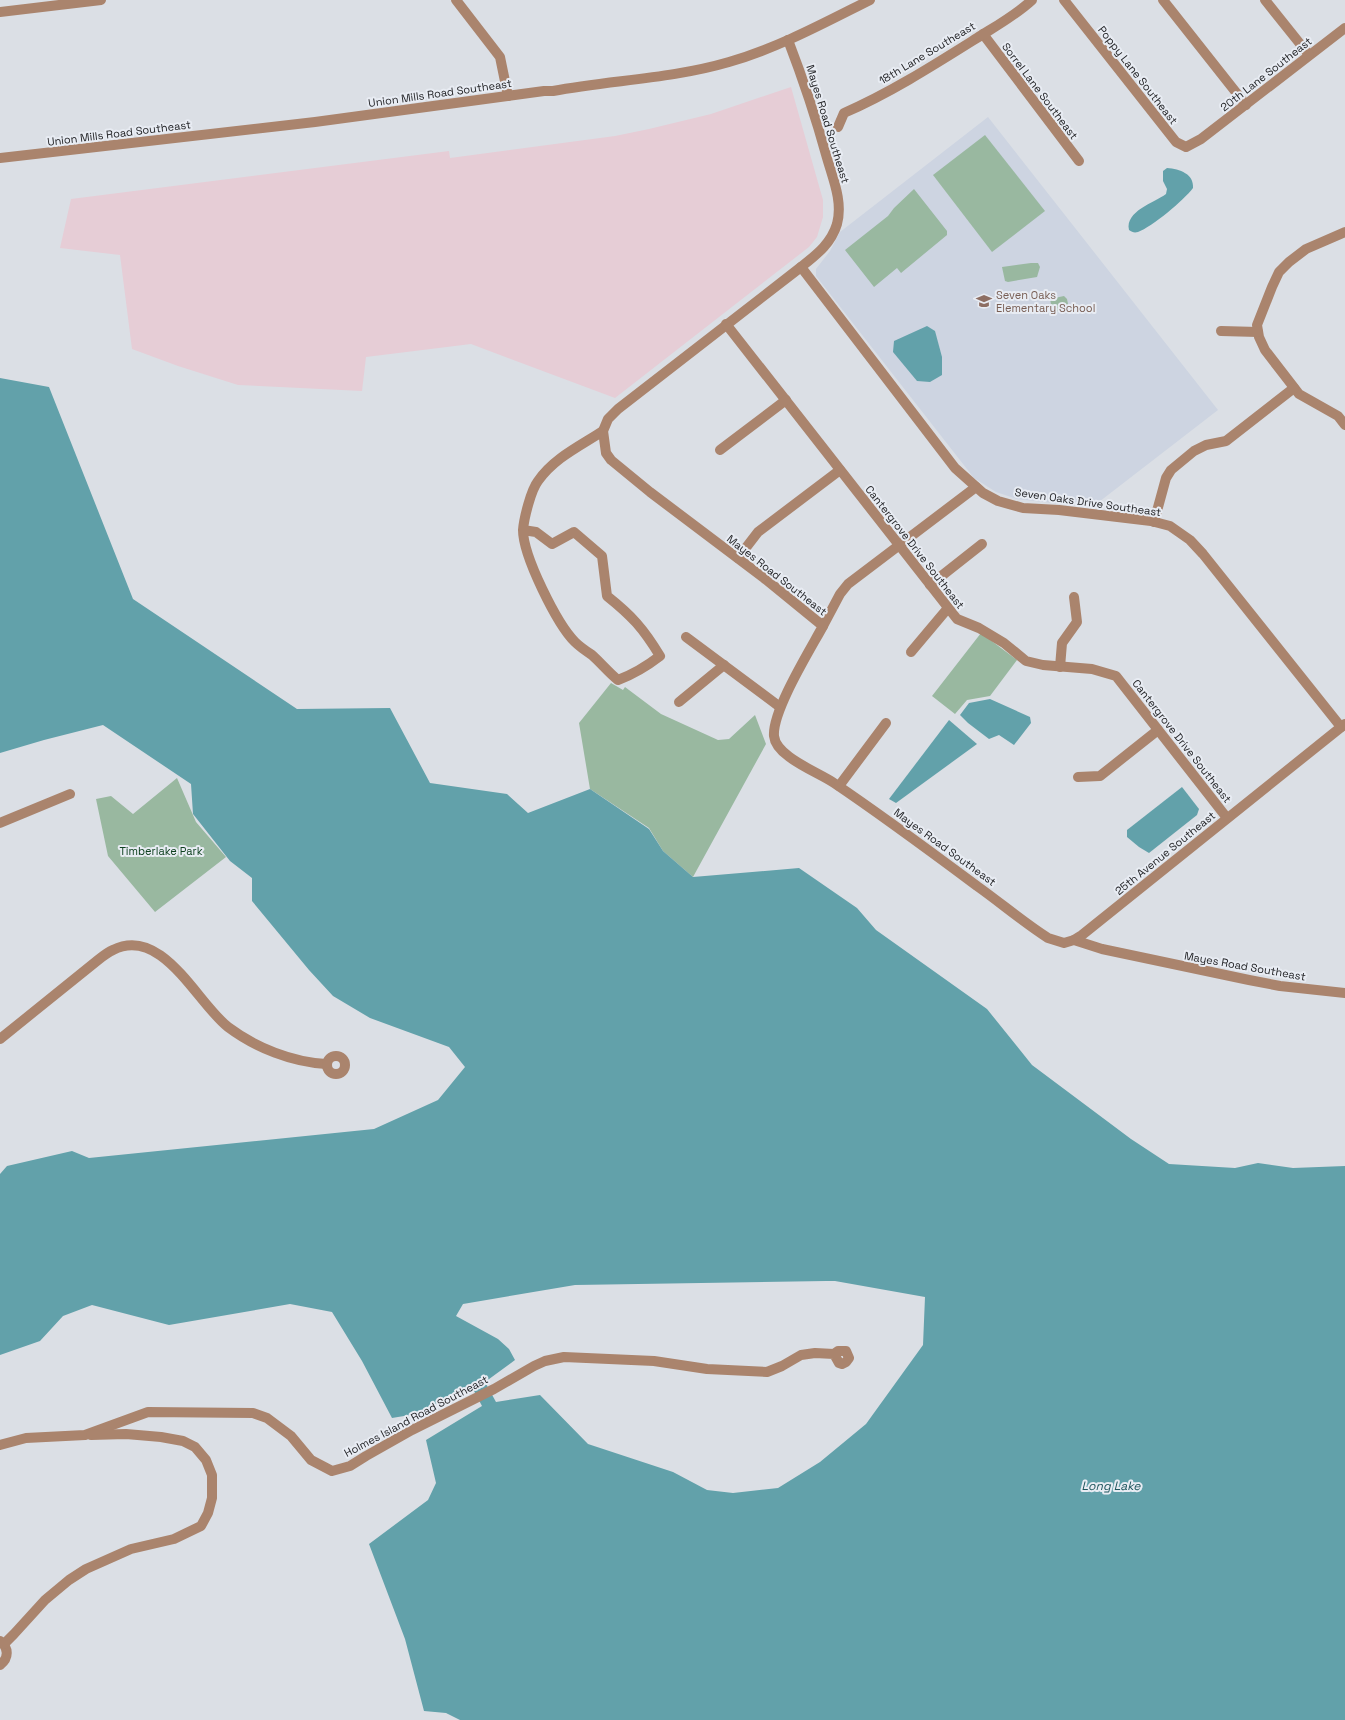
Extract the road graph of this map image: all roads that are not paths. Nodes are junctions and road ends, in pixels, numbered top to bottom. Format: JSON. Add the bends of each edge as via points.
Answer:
{"nodes":[{"id":1,"x":101,"y":0,"type":"edge"},
{"id":2,"x":456,"y":0,"type":"edge"},
{"id":3,"x":870,"y":0,"type":"edge"},
{"id":4,"x":1032,"y":0,"type":"edge"},
{"id":5,"x":1064,"y":0,"type":"edge"},
{"id":6,"x":1163,"y":0,"type":"edge"},
{"id":7,"x":1265,"y":0,"type":"edge"},
{"id":8,"x":0,"y":12,"type":"edge"},
{"id":9,"x":1345,"y":28,"type":"edge"},
{"id":10,"x":983,"y":34,"type":"junction"},
{"id":11,"x":788,"y":40,"type":"junction"},
{"id":12,"x":1309,"y":55,"type":"junction"},
{"id":13,"x":508,"y":96,"type":"junction"},
{"id":14,"x":1246,"y":105,"type":"junction"},
{"id":15,"x":838,"y":127,"type":"dead end"},
{"id":16,"x":1201,"y":139,"type":"joint"},
{"id":17,"x":0,"y":158,"type":"edge"},
{"id":18,"x":1079,"y":162,"type":"dead end"},
{"id":19,"x":1345,"y":232,"type":"edge"},
{"id":20,"x":801,"y":267,"type":"junction"},
{"id":21,"x":726,"y":324,"type":"junction"},
{"id":22,"x":1221,"y":331,"type":"dead end"},
{"id":23,"x":1258,"y":332,"type":"junction"},
{"id":24,"x":1294,"y":388,"type":"junction"},
{"id":25,"x":786,"y":400,"type":"junction"},
{"id":26,"x":1345,"y":425,"type":"edge"},
{"id":27,"x":603,"y":431,"type":"junction"},
{"id":28,"x":720,"y":450,"type":"dead end"},
{"id":29,"x":840,"y":470,"type":"junction"},
{"id":30,"x":976,"y":487,"type":"junction"},
{"id":31,"x":1154,"y":522,"type":"junction"},
{"id":32,"x":523,"y":530,"type":"junction"},
{"id":33,"x":982,"y":544,"type":"dead end"},
{"id":34,"x":899,"y":545,"type":"junction"},
{"id":35,"x":738,"y":558,"type":"junction"},
{"id":36,"x":930,"y":585,"type":"junction"},
{"id":37,"x":1074,"y":597,"type":"dead end"},
{"id":38,"x":948,"y":608,"type":"junction"},
{"id":39,"x":823,"y":626,"type":"junction"},
{"id":40,"x":686,"y":637,"type":"dead end"},
{"id":41,"x":911,"y":652,"type":"dead end"},
{"id":42,"x":724,"y":665,"type":"junction"},
{"id":43,"x":1060,"y":666,"type":"junction"},
{"id":44,"x":679,"y":702,"type":"dead end"},
{"id":45,"x":780,"y":707,"type":"junction"},
{"id":46,"x":886,"y":723,"type":"dead end"},
{"id":47,"x":1343,"y":726,"type":"edge"},
{"id":48,"x":1158,"y":730,"type":"junction"},
{"id":49,"x":1078,"y":777,"type":"dead end"},
{"id":50,"x":839,"y":786,"type":"junction"},
{"id":51,"x":70,"y":794,"type":"dead end"},
{"id":52,"x":1227,"y":818,"type":"junction"},
{"id":53,"x":0,"y":823,"type":"edge"},
{"id":54,"x":1074,"y":940,"type":"junction"},
{"id":55,"x":1345,"y":993,"type":"edge"},
{"id":56,"x":0,"y":1039,"type":"edge"},
{"id":57,"x":326,"y":1064,"type":"dead end"},
{"id":58,"x":834,"y":1354,"type":"dead end"},
{"id":59,"x":85,"y":1435,"type":"junction"},
{"id":60,"x":0,"y":1445,"type":"edge"},
{"id":61,"x":2,"y":1642,"type":"edge"},
{"id":62,"x":0,"y":1665,"type":"edge"}],
"edges":[{"from":1,"to":8,"type":"street"},
{"from":2,"to":13,"type":"street","via":[[500,56]]},
{"from":3,"to":11,"type":"street","name":"Union Mills Road Southeast"},
{"from":4,"to":10,"type":"street","name":"18th Lane Southeast"},
{"from":5,"to":16,"type":"street","name":"Poppy Lane Southeast","via":[[1176,142],[1186,147]]},
{"from":6,"to":14,"type":"street"},
{"from":7,"to":12,"type":"street"},
{"from":9,"to":12,"type":"street","name":"20th Lane Southeast"},
{"from":10,"to":15,"type":"street","name":"18th Lane Southeast","via":[[941,61],[844,113]]},
{"from":10,"to":18,"type":"street","name":"Sorrel Lane Southeast"},
{"from":11,"to":13,"type":"street","name":"Union Mills Road Southeast","via":[[729,62],[687,71],[553,92]]},
{"from":11,"to":20,"type":"street","name":"Mayes Road Southeast","via":[[820,131],[839,208],[832,236],[821,250]]},
{"from":12,"to":14,"type":"street","name":"20th Lane Southeast"},
{"from":13,"to":17,"type":"street","name":"Union Mills Road Southeast","via":[[316,122]]},
{"from":14,"to":16,"type":"street","name":"20th Lane Southeast"},
{"from":19,"to":23,"type":"street","via":[[1306,249],[1279,272],[1262,310],[1257,325]]},
{"from":20,"to":21,"type":"street","name":"Mayes Road Southeast"},
{"from":20,"to":30,"type":"street","name":"Seven Oaks Drive Southeast","via":[[955,468]]},
{"from":21,"to":25,"type":"street","name":"Cantergrove Drive Southeast"},
{"from":21,"to":27,"type":"street","name":"Mayes Road Southeast","via":[[622,405],[608,419]]},
{"from":22,"to":23,"type":"street"},
{"from":23,"to":24,"type":"street","via":[[1265,350]]},
{"from":24,"to":26,"type":"street","via":[[1299,394],[1338,416]]},
{"from":24,"to":31,"type":"street","via":[[1226,441],[1206,445],[1194,451],[1171,470],[1166,478]]},
{"from":25,"to":28,"type":"street"},
{"from":25,"to":29,"type":"street","name":"Cantergrove Drive Southeast"},
{"from":27,"to":32,"type":"street","via":[[553,463],[537,482]]},
{"from":27,"to":35,"type":"street","name":"Mayes Road Southeast","via":[[606,453],[611,460]]},
{"from":29,"to":34,"type":"street","name":"Cantergrove Drive Southeast"},
{"from":29,"to":35,"type":"street","via":[[758,532]]},
{"from":30,"to":31,"type":"street","name":"Seven Oaks Drive Southeast","via":[[998,501],[1023,508]]},
{"from":30,"to":34,"type":"street"},
{"from":31,"to":47,"type":"street","name":"Seven Oaks Drive Southeast","via":[[1170,526],[1190,540],[1203,554]]},
{"from":32,"to":32,"type":"street","via":[[526,552],[552,608],[574,642],[618,680],[640,670],[660,656],[645,632],[629,614],[606,596],[602,556],[574,532],[552,544],[536,532]]},
{"from":33,"to":36,"type":"street"},
{"from":34,"to":36,"type":"street","name":"Cantergrove Drive Southeast"},
{"from":34,"to":39,"type":"street","via":[[848,584]]},
{"from":35,"to":39,"type":"street","name":"Mayes Road Southeast"},
{"from":36,"to":38,"type":"street","name":"Cantergrove Drive Southeast"},
{"from":37,"to":43,"type":"street","via":[[1076,622],[1062,643]]},
{"from":38,"to":41,"type":"street"},
{"from":38,"to":43,"type":"street","name":"Cantergrove Drive Southeast","via":[[957,619],[980,628],[1026,661]]},
{"from":39,"to":45,"type":"street","name":"Mayes Road Southeast"},
{"from":40,"to":42,"type":"street"},
{"from":42,"to":44,"type":"street"},
{"from":42,"to":45,"type":"street"},
{"from":43,"to":48,"type":"street","name":"Cantergrove Drive Southeast","via":[[1092,669],[1116,676]]},
{"from":45,"to":50,"type":"street","name":"Mayes Road Southeast","via":[[774,725],[774,737],[779,748]]},
{"from":46,"to":50,"type":"street"},
{"from":47,"to":52,"type":"street","name":"25th Avenue Southeast"},
{"from":48,"to":49,"type":"street","via":[[1100,776]]},
{"from":48,"to":52,"type":"street","name":"Cantergrove Drive Southeast"},
{"from":50,"to":54,"type":"street","name":"Mayes Road Southeast","via":[[1037,931],[1048,938],[1064,942]]},
{"from":51,"to":53,"type":"street"},
{"from":52,"to":54,"type":"street","name":"25th Avenue Southeast"},
{"from":54,"to":55,"type":"street","name":"Mayes Road Southeast","via":[[1102,949],[1249,980]]},
{"from":56,"to":57,"type":"street","via":[[98,960],[114,949],[135,946],[151,950],[171,964],[213,1014],[250,1041],[289,1058]]},
{"from":58,"to":59,"type":"street","name":"Holmes Island Road Southeast","via":[[801,1355],[767,1372],[564,1357],[540,1364],[412,1430],[350,1466],[332,1471],[311,1460],[291,1436],[267,1418],[253,1414],[148,1412]]},
{"from":59,"to":60,"type":"street","name":"Holmes Island Road Southeast","via":[[26,1438]]},
{"from":59,"to":61,"type":"street","via":[[126,1434],[161,1437],[183,1441],[195,1447],[206,1460],[212,1476],[212,1498],[208,1513],[201,1526],[174,1539],[130,1549],[86,1569],[45,1600],[14,1634]]},
{"from":61,"to":62,"type":"street","via":[[7,1656]]}]}
